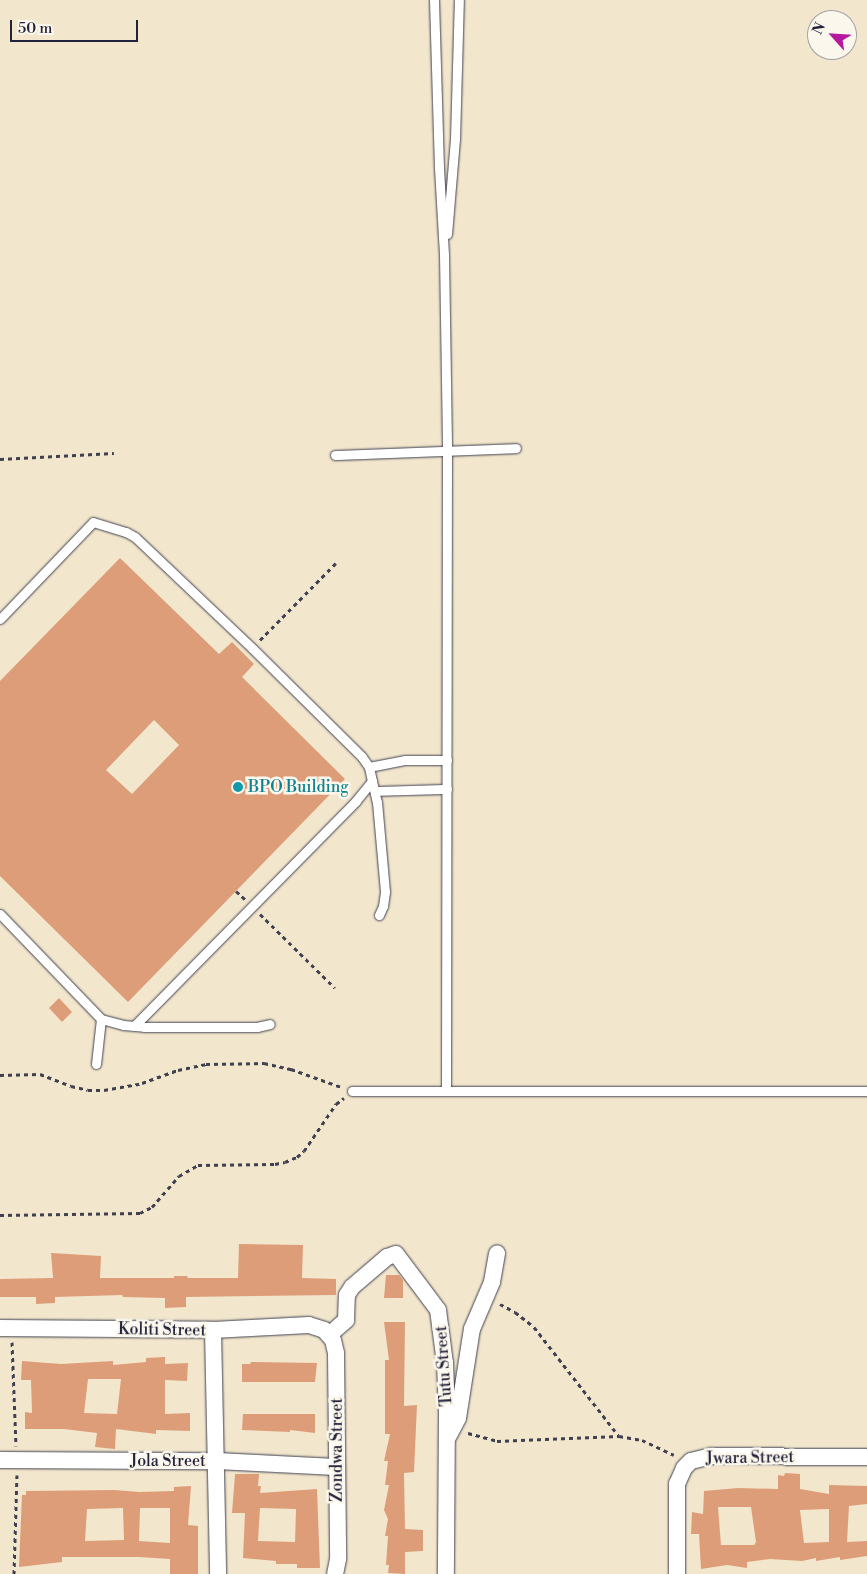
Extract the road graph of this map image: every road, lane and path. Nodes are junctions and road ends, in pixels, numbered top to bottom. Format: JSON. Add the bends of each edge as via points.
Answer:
{"nodes":[{"id":1,"x":434,"y":0,"type":"edge"},
{"id":2,"x":458,"y":0,"type":"edge"},
{"id":3,"x":444,"y":254,"type":"junction"},
{"id":4,"x":516,"y":448,"type":"dead end"},
{"id":5,"x":447,"y":449,"type":"junction"},
{"id":6,"x":114,"y":454,"type":"dead end"},
{"id":7,"x":335,"y":455,"type":"dead end"},
{"id":8,"x":0,"y":458,"type":"edge"},
{"id":9,"x":336,"y":563,"type":"dead end"},
{"id":10,"x":0,"y":619,"type":"edge"},
{"id":11,"x":252,"y":648,"type":"junction"},
{"id":12,"x":447,"y":760,"type":"junction"},
{"id":13,"x":369,"y":766,"type":"junction"},
{"id":14,"x":372,"y":781,"type":"junction"},
{"id":15,"x":447,"y":790,"type":"junction"},
{"id":16,"x":375,"y":791,"type":"junction"},
{"id":17,"x":236,"y":891,"type":"dead end"},
{"id":18,"x":252,"y":907,"type":"junction"},
{"id":19,"x":0,"y":914,"type":"edge"},
{"id":20,"x":379,"y":915,"type":"dead end"},
{"id":21,"x":335,"y":988,"type":"dead end"},
{"id":22,"x":101,"y":1019,"type":"junction"},
{"id":23,"x":270,"y":1024,"type":"dead end"},
{"id":24,"x":134,"y":1026,"type":"junction"},
{"id":25,"x":96,"y":1064,"type":"dead end"},
{"id":26,"x":0,"y":1075,"type":"edge"},
{"id":27,"x":352,"y":1091,"type":"junction"},
{"id":28,"x":446,"y":1091,"type":"junction"},
{"id":29,"x":867,"y":1091,"type":"edge"},
{"id":30,"x":0,"y":1214,"type":"edge"},
{"id":31,"x":497,"y":1253,"type":"dead end"},
{"id":32,"x":484,"y":1296,"type":"junction"},
{"id":33,"x":0,"y":1328,"type":"edge"},
{"id":34,"x":213,"y":1330,"type":"junction"},
{"id":35,"x":326,"y":1333,"type":"junction"},
{"id":36,"x":451,"y":1433,"type":"junction"},
{"id":37,"x":619,"y":1436,"type":"junction"},
{"id":38,"x":867,"y":1457,"type":"edge"},
{"id":39,"x":0,"y":1460,"type":"edge"},
{"id":40,"x":217,"y":1461,"type":"junction"},
{"id":41,"x":336,"y":1467,"type":"junction"},
{"id":42,"x":684,"y":1468,"type":"junction"},
{"id":43,"x":218,"y":1574,"type":"edge"},
{"id":44,"x":334,"y":1574,"type":"edge"},
{"id":45,"x":446,"y":1574,"type":"edge"},
{"id":46,"x":678,"y":1574,"type":"edge"}],
"edges":[{"from":1,"to":3,"type":"lane"},
{"from":2,"to":3,"type":"lane","via":[[455,139]]},
{"from":3,"to":5,"type":"lane"},
{"from":4,"to":5,"type":"lane"},
{"from":5,"to":7,"type":"lane"},
{"from":5,"to":12,"type":"lane"},
{"from":6,"to":8,"type":"path"},
{"from":9,"to":11,"type":"path"},
{"from":10,"to":11,"type":"lane","via":[[93,522],[135,537]]},
{"from":11,"to":13,"type":"lane"},
{"from":12,"to":13,"type":"lane","via":[[405,760]]},
{"from":12,"to":15,"type":"lane"},
{"from":13,"to":14,"type":"lane"},
{"from":14,"to":16,"type":"lane"},
{"from":14,"to":18,"type":"lane"},
{"from":15,"to":16,"type":"lane"},
{"from":15,"to":28,"type":"lane"},
{"from":16,"to":20,"type":"lane","via":[[385,892]]},
{"from":17,"to":18,"type":"path"},
{"from":18,"to":21,"type":"path"},
{"from":18,"to":24,"type":"lane"},
{"from":19,"to":22,"type":"lane"},
{"from":22,"to":24,"type":"lane"},
{"from":22,"to":25,"type":"lane"},
{"from":23,"to":24,"type":"lane","via":[[257,1028]]},
{"from":26,"to":27,"type":"path","via":[[40,1074],[72,1086],[104,1090],[142,1083],[200,1065],[264,1063]]},
{"from":27,"to":28,"type":"lane"},
{"from":27,"to":30,"type":"path","via":[[336,1104],[304,1152],[286,1162],[198,1165],[179,1176],[152,1206],[140,1214]]},
{"from":28,"to":29,"type":"lane"},
{"from":31,"to":32,"type":"street","via":[[492,1282]]},
{"from":32,"to":36,"type":"street","via":[[472,1329],[458,1418]]},
{"from":32,"to":37,"type":"path","via":[[515,1312],[534,1327]]},
{"from":33,"to":34,"type":"street","name":"Koliti Street"},
{"from":34,"to":35,"type":"street","name":"Koliti Street","via":[[309,1325]]},
{"from":34,"to":40,"type":"street"},
{"from":35,"to":36,"type":"street","name":"Tutu Street","via":[[346,1320],[347,1295],[352,1287],[396,1254],[438,1310]]},
{"from":35,"to":41,"type":"street","name":"Zondwa Street","via":[[333,1340],[336,1353]]},
{"from":36,"to":37,"type":"path","via":[[496,1441]]},
{"from":36,"to":45,"type":"street","name":"Tutu Street"},
{"from":37,"to":42,"type":"path","via":[[642,1440],[672,1452]]},
{"from":38,"to":42,"type":"street","name":"Jwara Street","via":[[711,1456],[691,1461]]},
{"from":39,"to":40,"type":"street","name":"Jola Street"},
{"from":40,"to":41,"type":"street","name":"Jola Street"},
{"from":40,"to":43,"type":"street"},
{"from":41,"to":44,"type":"street","name":"Zondwa Street","via":[[338,1559]]},
{"from":42,"to":46,"type":"street","name":"Jwara Street","via":[[677,1484]]}]}
